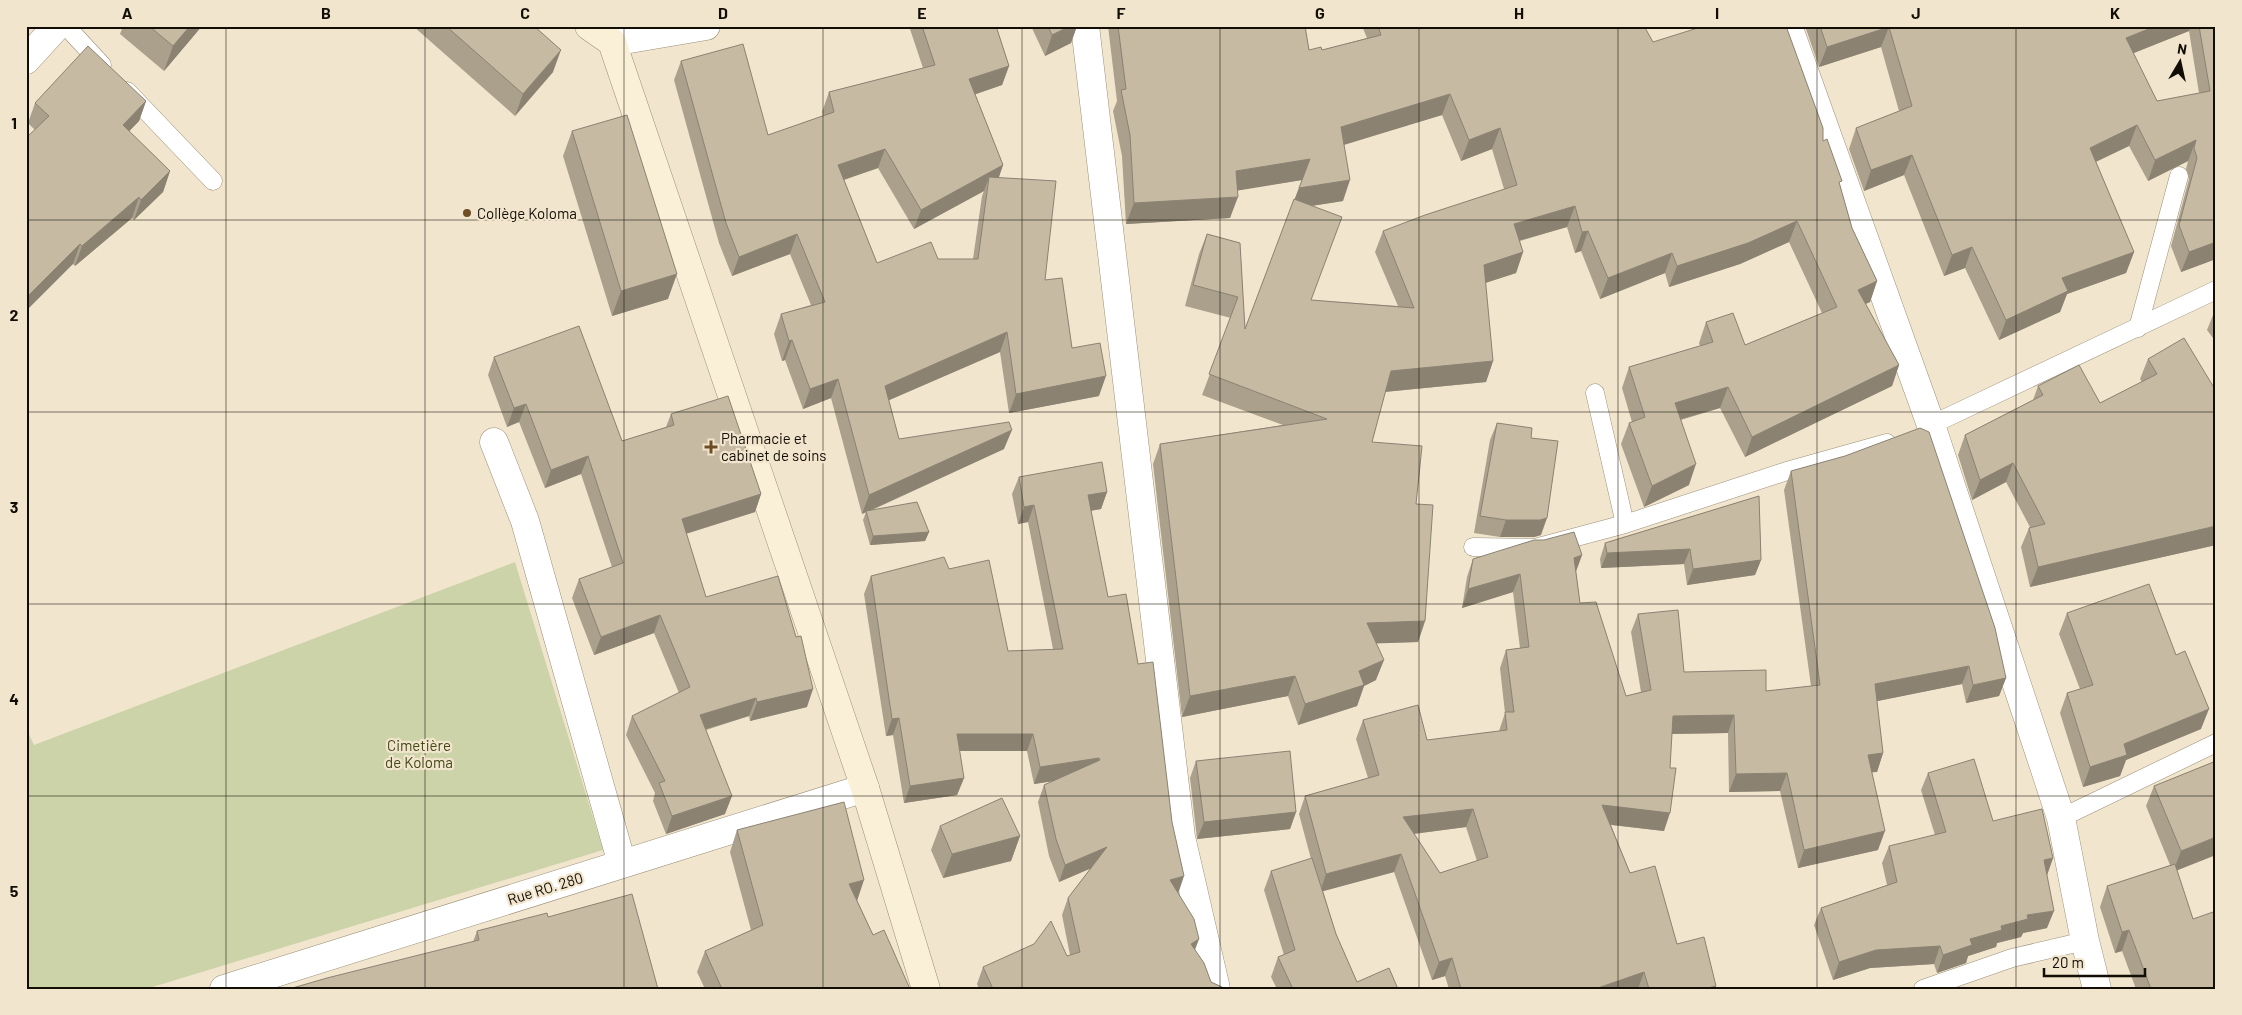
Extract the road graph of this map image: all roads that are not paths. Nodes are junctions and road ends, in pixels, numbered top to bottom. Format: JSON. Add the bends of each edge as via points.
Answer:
{"nodes":[{"id":1,"x":57,"y":26,"type":"edge"},
{"id":2,"x":66,"y":26,"type":"edge"},
{"id":3,"x":589,"y":26,"type":"edge"},
{"id":4,"x":706,"y":26,"type":"edge"},
{"id":5,"x":1085,"y":26,"type":"edge"},
{"id":6,"x":1788,"y":26,"type":"edge"},
{"id":7,"x":612,"y":42,"type":"junction"},
{"id":8,"x":26,"y":60,"type":"edge"},
{"id":9,"x":2179,"y":176,"type":"dead end"},
{"id":10,"x":213,"y":181,"type":"dead end"},
{"id":11,"x":2216,"y":290,"type":"edge"},
{"id":12,"x":2138,"y":328,"type":"junction"},
{"id":13,"x":1595,"y":393,"type":"dead end"},
{"id":14,"x":1921,"y":436,"type":"junction"},
{"id":15,"x":494,"y":442,"type":"dead end"},
{"id":16,"x":1625,"y":524,"type":"junction"},
{"id":17,"x":1473,"y":548,"type":"dead end"},
{"id":18,"x":2216,"y":743,"type":"edge"},
{"id":19,"x":865,"y":788,"type":"junction"},
{"id":20,"x":2061,"y":818,"type":"junction"},
{"id":21,"x":622,"y":864,"type":"junction"},
{"id":22,"x":2085,"y":941,"type":"junction"},
{"id":23,"x":224,"y":989,"type":"edge"},
{"id":24,"x":926,"y":989,"type":"edge"},
{"id":25,"x":1216,"y":989,"type":"edge"},
{"id":26,"x":1923,"y":989,"type":"edge"},
{"id":27,"x":2097,"y":989,"type":"edge"}],
"edges":[{"from":1,"to":8,"type":"street"},
{"from":2,"to":10,"type":"lane"},
{"from":3,"to":7,"type":"street"},
{"from":4,"to":7,"type":"street"},
{"from":5,"to":25,"type":"street","via":[[1181,837]]},
{"from":6,"to":14,"type":"street"},
{"from":7,"to":19,"type":"street"},
{"from":9,"to":12,"type":"lane"},
{"from":11,"to":12,"type":"lane"},
{"from":12,"to":14,"type":"lane"},
{"from":13,"to":16,"type":"lane"},
{"from":14,"to":16,"type":"lane","via":[[1787,471]]},
{"from":14,"to":20,"type":"street"},
{"from":15,"to":21,"type":"street","via":[[525,521]]},
{"from":16,"to":17,"type":"lane","via":[[1535,548]]},
{"from":18,"to":20,"type":"lane"},
{"from":19,"to":21,"type":"street","name":"Rue RO. 280"},
{"from":19,"to":24,"type":"street"},
{"from":20,"to":22,"type":"street"},
{"from":21,"to":23,"type":"street","name":"Rue RO. 280"},
{"from":22,"to":26,"type":"lane","via":[[2012,958]]},
{"from":22,"to":27,"type":"street"}]}
